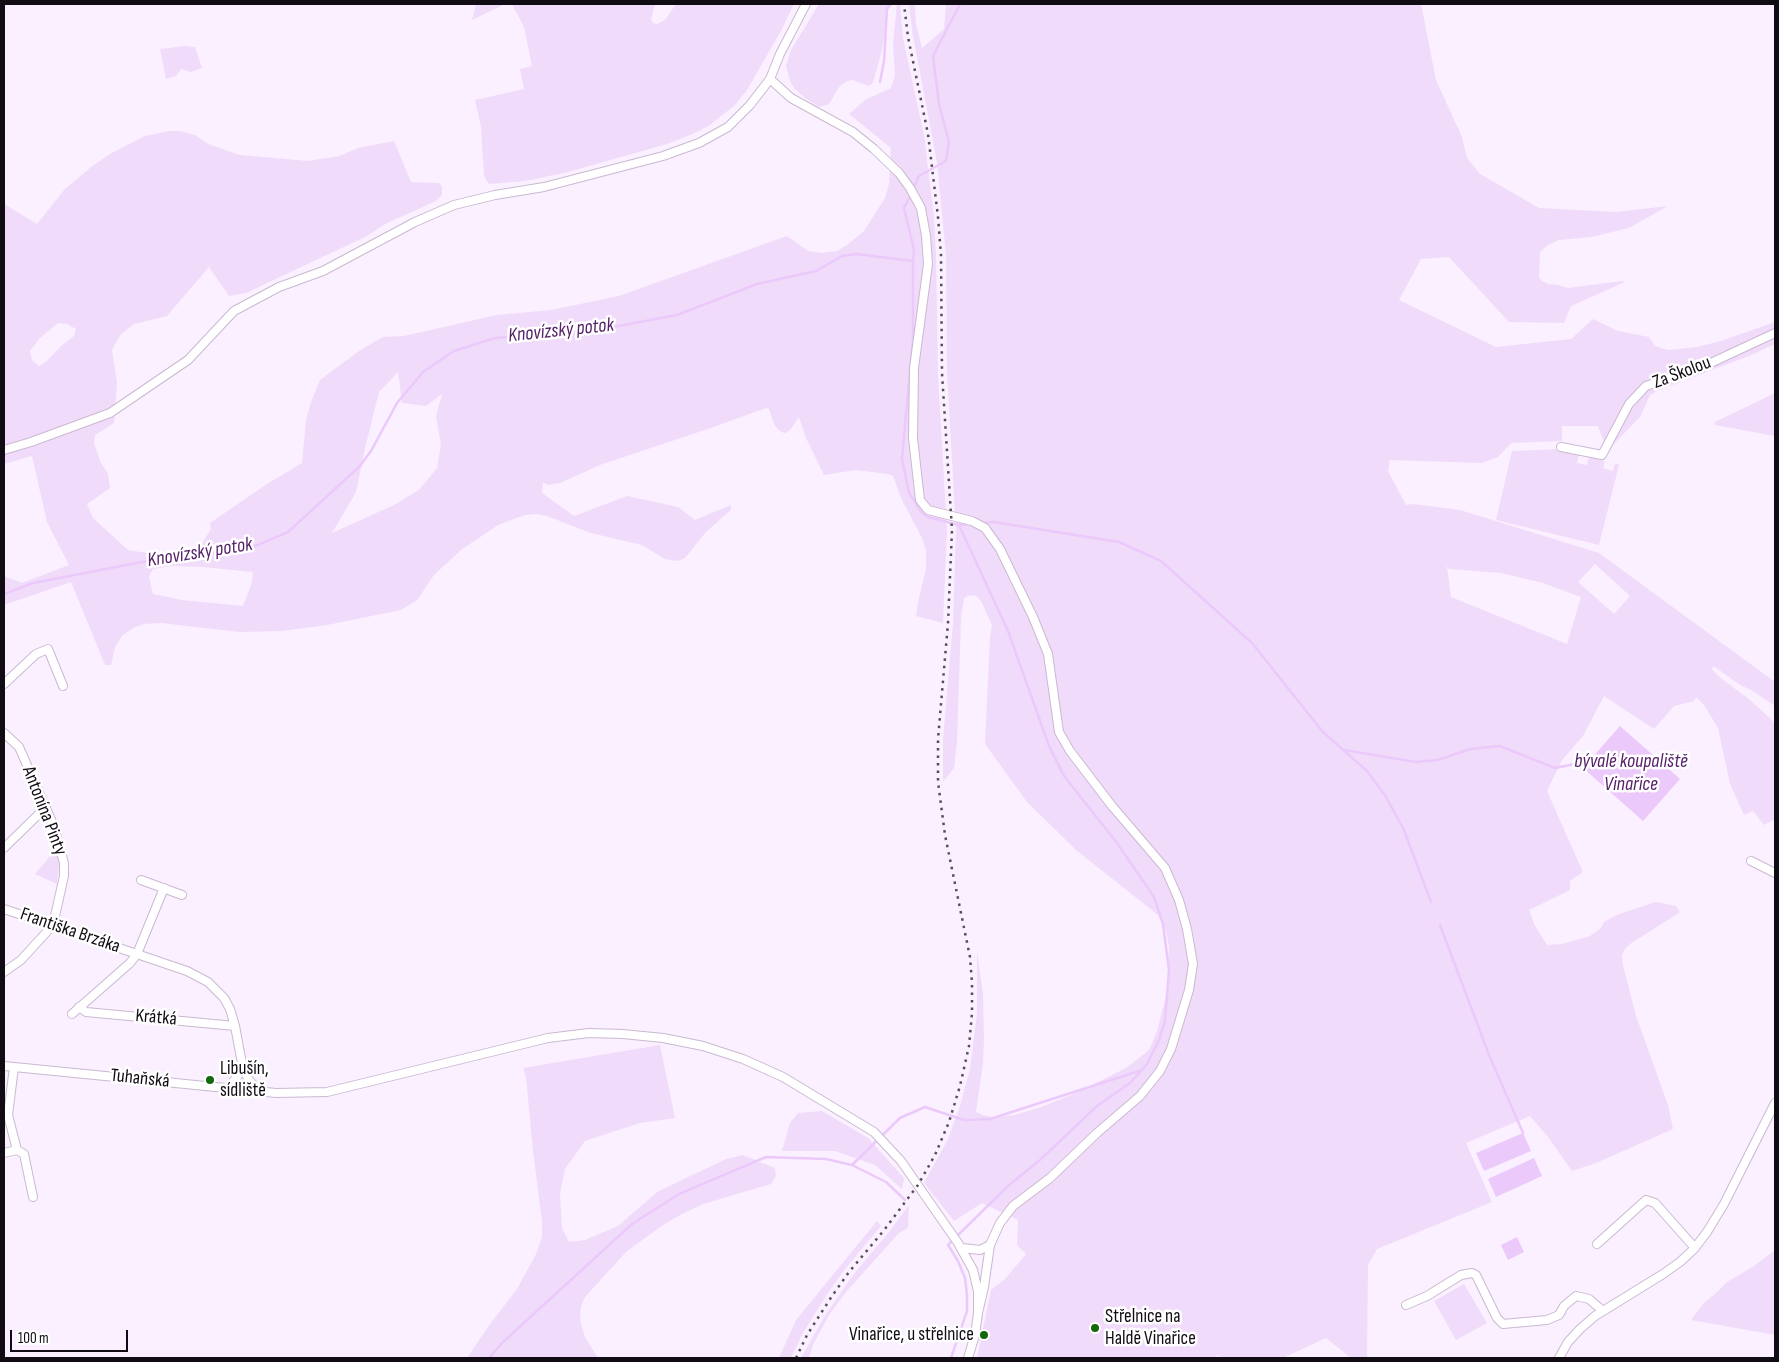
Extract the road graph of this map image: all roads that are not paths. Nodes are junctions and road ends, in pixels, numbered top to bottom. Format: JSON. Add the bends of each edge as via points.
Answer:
{"nodes":[{"id":1,"x":806,"y":4,"type":"edge"},
{"id":2,"x":770,"y":79,"type":"junction"},
{"id":3,"x":1775,"y":333,"type":"edge"},
{"id":4,"x":1561,"y":447,"type":"dead end"},
{"id":5,"x":4,"y":450,"type":"edge"},
{"id":6,"x":4,"y":684,"type":"edge"},
{"id":7,"x":63,"y":686,"type":"dead end"},
{"id":8,"x":4,"y":733,"type":"edge"},
{"id":9,"x":46,"y":808,"type":"junction"},
{"id":10,"x":4,"y":848,"type":"edge"},
{"id":11,"x":1751,"y":861,"type":"dead end"},
{"id":12,"x":1775,"y":873,"type":"edge"},
{"id":13,"x":141,"y":880,"type":"dead end"},
{"id":14,"x":164,"y":888,"type":"junction"},
{"id":15,"x":182,"y":895,"type":"dead end"},
{"id":16,"x":4,"y":909,"type":"edge"},
{"id":17,"x":53,"y":925,"type":"junction"},
{"id":18,"x":137,"y":954,"type":"junction"},
{"id":19,"x":4,"y":972,"type":"edge"},
{"id":20,"x":79,"y":1007,"type":"junction"},
{"id":21,"x":72,"y":1014,"type":"dead end"},
{"id":22,"x":235,"y":1026,"type":"junction"},
{"id":23,"x":4,"y":1066,"type":"edge"},
{"id":24,"x":14,"y":1067,"type":"junction"},
{"id":25,"x":243,"y":1068,"type":"junction"},
{"id":26,"x":228,"y":1088,"type":"junction"},
{"id":27,"x":259,"y":1091,"type":"junction"},
{"id":28,"x":1775,"y":1102,"type":"edge"},
{"id":29,"x":6,"y":1115,"type":"edge"},
{"id":30,"x":17,"y":1150,"type":"junction"},
{"id":31,"x":4,"y":1153,"type":"edge"},
{"id":32,"x":33,"y":1197,"type":"dead end"},
{"id":33,"x":1597,"y":1244,"type":"dead end"},
{"id":34,"x":960,"y":1245,"type":"junction"},
{"id":35,"x":990,"y":1245,"type":"junction"},
{"id":36,"x":1694,"y":1248,"type":"junction"},
{"id":37,"x":1406,"y":1305,"type":"dead end"},
{"id":38,"x":1604,"y":1312,"type":"junction"},
{"id":39,"x":978,"y":1313,"type":"junction"},
{"id":40,"x":968,"y":1358,"type":"edge"},
{"id":41,"x":1559,"y":1358,"type":"edge"}],
"edges":[{"from":1,"to":2,"type":"street"},
{"from":2,"to":5,"type":"street","via":[[728,127],[699,143],[663,156],[544,187],[454,205],[323,271],[279,287],[234,312],[188,360],[110,413]]},
{"from":2,"to":35,"type":"street","via":[[791,98],[853,132],[874,149],[899,172],[921,208],[928,264],[914,368],[913,438],[920,500],[928,510],[972,521],[985,528],[1000,549],[1034,617],[1048,654],[1059,732],[1112,806],[1165,868],[1187,929],[1193,964],[1189,990],[1171,1049],[1160,1071],[1140,1096],[1050,1178],[1013,1206],[1000,1223]]},
{"from":3,"to":4,"type":"street","name":"Za Školou","via":[[1700,368],[1646,386],[1630,404],[1602,455]]},
{"from":6,"to":7,"type":"street","via":[[36,654],[48,649]]},
{"from":8,"to":9,"type":"street","name":"Antonína Pinty","via":[[19,747]]},
{"from":9,"to":10,"type":"street"},
{"from":9,"to":17,"type":"street","name":"Antonína Pinty","via":[[64,863]]},
{"from":11,"to":12,"type":"street"},
{"from":13,"to":14,"type":"street"},
{"from":14,"to":15,"type":"street"},
{"from":14,"to":18,"type":"street","name":"Františka Brzáka"},
{"from":16,"to":17,"type":"street","name":"Františka Brzáka"},
{"from":17,"to":18,"type":"street","name":"Františka Brzáka"},
{"from":17,"to":19,"type":"street","via":[[21,960]]},
{"from":18,"to":20,"type":"street"},
{"from":18,"to":22,"type":"street","name":"Františka Brzáka","via":[[187,971],[208,982],[224,998]]},
{"from":20,"to":21,"type":"street"},
{"from":20,"to":22,"type":"street","name":"Krátká","via":[[86,1012]]},
{"from":22,"to":25,"type":"street","name":"Františka Brzáka"},
{"from":23,"to":24,"type":"street","name":"Tuhaňská"},
{"from":24,"to":26,"type":"street","name":"Tuhaňská"},
{"from":24,"to":29,"type":"street"},
{"from":25,"to":26,"type":"street"},
{"from":25,"to":27,"type":"street","name":"Františka Brzáka"},
{"from":26,"to":27,"type":"street","name":"Tuhaňská"},
{"from":27,"to":34,"type":"street","name":"Tuhaňská","via":[[327,1092],[548,1038],[589,1033],[663,1038],[703,1046],[783,1077],[874,1132],[900,1161]]},
{"from":28,"to":36,"type":"street","via":[[1724,1204]]},
{"from":29,"to":30,"type":"street"},
{"from":30,"to":31,"type":"street"},
{"from":30,"to":32,"type":"street","via":[[24,1154]]},
{"from":33,"to":36,"type":"street","via":[[1646,1200],[1655,1203]]},
{"from":34,"to":35,"type":"street","via":[[980,1250]]},
{"from":34,"to":39,"type":"street","name":"Tuhaňská","via":[[975,1275]]},
{"from":35,"to":39,"type":"street"},
{"from":36,"to":38,"type":"street","via":[[1680,1262]]},
{"from":37,"to":38,"type":"street","via":[[1460,1275],[1472,1273],[1503,1324],[1546,1320],[1559,1315],[1576,1296],[1589,1299]]},
{"from":38,"to":41,"type":"street","via":[[1580,1329]]},
{"from":39,"to":40,"type":"street"}]}
